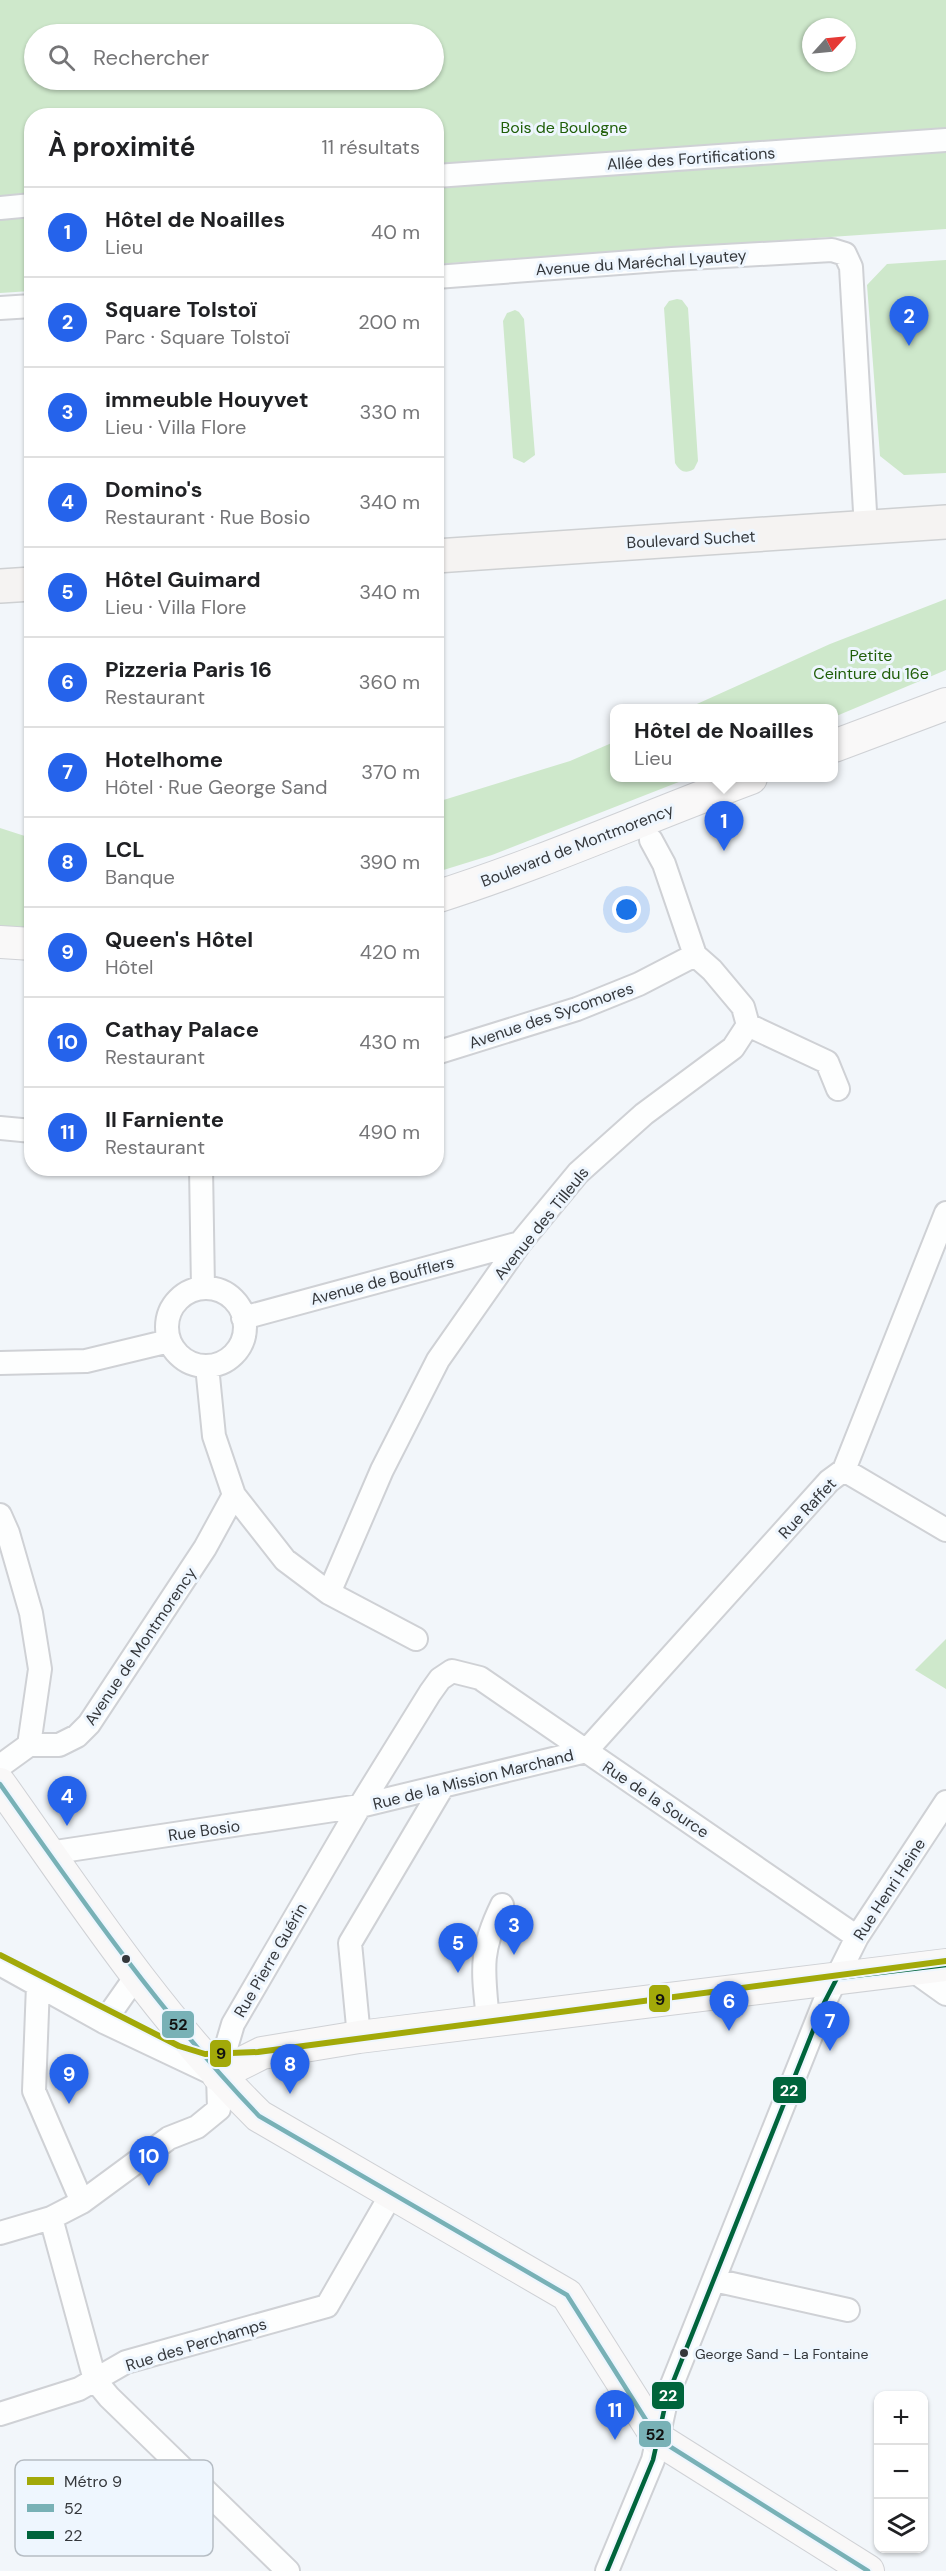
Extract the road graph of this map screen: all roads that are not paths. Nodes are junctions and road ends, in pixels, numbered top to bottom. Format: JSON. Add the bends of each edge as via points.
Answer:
{"nodes":[{"id":1,"x":946,"y":140,"type":"edge"},
{"id":2,"x":444,"y":175,"type":"edge"},
{"id":3,"x":24,"y":206,"type":"edge"},
{"id":4,"x":0,"y":208,"type":"edge"},
{"id":5,"x":444,"y":276,"type":"edge"},
{"id":6,"x":24,"y":306,"type":"edge"},
{"id":7,"x":0,"y":308,"type":"edge"},
{"id":8,"x":946,"y":522,"type":"edge"},
{"id":9,"x":866,"y":529,"type":"junction"},
{"id":10,"x":444,"y":555,"type":"edge"},
{"id":11,"x":24,"y":584,"type":"edge"},
{"id":12,"x":0,"y":586,"type":"edge"},
{"id":13,"x":946,"y":704,"type":"edge"},
{"id":14,"x":838,"y":744,"type":"edge"},
{"id":15,"x":738,"y":782,"type":"edge"},
{"id":16,"x":651,"y":840,"type":"dead end"},
{"id":17,"x":444,"y":894,"type":"edge"},
{"id":18,"x":0,"y":942,"type":"edge"},
{"id":19,"x":24,"y":944,"type":"edge"},
{"id":20,"x":695,"y":955,"type":"junction"},
{"id":21,"x":748,"y":1025,"type":"junction"},
{"id":22,"x":444,"y":1051,"type":"edge"},
{"id":23,"x":838,"y":1089,"type":"dead end"},
{"id":24,"x":0,"y":1128,"type":"edge"},
{"id":25,"x":24,"y":1130,"type":"edge"},
{"id":26,"x":201,"y":1176,"type":"edge"},
{"id":27,"x":946,"y":1213,"type":"edge"},
{"id":28,"x":520,"y":1243,"type":"junction"},
{"id":29,"x":203,"y":1288,"type":"junction"},
{"id":30,"x":243,"y":1318,"type":"junction"},
{"id":31,"x":169,"y":1341,"type":"junction"},
{"id":32,"x":0,"y":1363,"type":"edge"},
{"id":33,"x":207,"y":1366,"type":"junction"},
{"id":34,"x":844,"y":1470,"type":"junction"},
{"id":35,"x":234,"y":1495,"type":"junction"},
{"id":36,"x":0,"y":1515,"type":"edge"},
{"id":37,"x":946,"y":1530,"type":"edge"},
{"id":38,"x":329,"y":1593,"type":"junction"},
{"id":39,"x":416,"y":1640,"type":"dead end"},
{"id":40,"x":452,"y":1671,"type":"joint"},
{"id":41,"x":586,"y":1751,"type":"junction"},
{"id":42,"x":15,"y":1755,"type":"edge"},
{"id":43,"x":0,"y":1784,"type":"edge"},
{"id":44,"x":443,"y":1786,"type":"junction"},
{"id":45,"x":946,"y":1802,"type":"edge"},
{"id":46,"x":360,"y":1806,"type":"junction"},
{"id":47,"x":49,"y":1853,"type":"junction"},
{"id":48,"x":502,"y":1905,"type":"dead end"},
{"id":49,"x":857,"y":1937,"type":"junction"},
{"id":50,"x":0,"y":1964,"type":"edge"},
{"id":51,"x":946,"y":1965,"type":"edge"},
{"id":52,"x":911,"y":1969,"type":"junction"},
{"id":53,"x":137,"y":1975,"type":"junction"},
{"id":54,"x":837,"y":1978,"type":"junction"},
{"id":55,"x":38,"y":1985,"type":"junction"},
{"id":56,"x":946,"y":1994,"type":"edge"},
{"id":57,"x":488,"y":2020,"type":"junction"},
{"id":58,"x":104,"y":2022,"type":"junction"},
{"id":59,"x":359,"y":2037,"type":"junction"},
{"id":60,"x":218,"y":2076,"type":"junction"},
{"id":61,"x":392,"y":2193,"type":"junction"},
{"id":62,"x":82,"y":2202,"type":"junction"},
{"id":63,"x":51,"y":2218,"type":"junction"},
{"id":64,"x":0,"y":2233,"type":"edge"},
{"id":65,"x":714,"y":2280,"type":"junction"},
{"id":66,"x":848,"y":2310,"type":"dead end"},
{"id":67,"x":95,"y":2380,"type":"junction"},
{"id":68,"x":0,"y":2414,"type":"edge"},
{"id":69,"x":658,"y":2439,"type":"junction"},
{"id":70,"x":174,"y":2460,"type":"edge"},
{"id":71,"x":213,"y":2498,"type":"edge"},
{"id":72,"x":288,"y":2571,"type":"edge"},
{"id":73,"x":607,"y":2571,"type":"edge"},
{"id":74,"x":868,"y":2571,"type":"edge"}],
"edges":[{"from":1,"to":2,"type":"street","name":"Allée des Fortifications"},
{"from":3,"to":4,"type":"street"},
{"from":5,"to":9,"type":"street","name":"Avenue du Maréchal Lyautey","via":[[832,250],[845,254],[851,267]]},
{"from":6,"to":7,"type":"street"},
{"from":8,"to":9,"type":"main road","name":"Boulevard Suchet"},
{"from":9,"to":10,"type":"main road","name":"Boulevard Suchet"},
{"from":11,"to":12,"type":"main road"},
{"from":13,"to":14,"type":"street"},
{"from":15,"to":17,"type":"street","name":"Boulevard de Montmorency","via":[[503,876]]},
{"from":16,"to":20,"type":"street","via":[[664,864]]},
{"from":18,"to":19,"type":"street"},
{"from":20,"to":21,"type":"street","via":[[743,1007]]},
{"from":20,"to":22,"type":"street","name":"Avenue des Sycomores","via":[[639,984],[577,1009]]},
{"from":21,"to":23,"type":"street","via":[[827,1062]]},
{"from":21,"to":28,"type":"street","name":"Avenue des Tilleuls","via":[[733,1048],[644,1114],[578,1173]]},
{"from":24,"to":25,"type":"street"},
{"from":26,"to":29,"type":"street"},
{"from":27,"to":34,"type":"street","name":"Rue Raffet"},
{"from":28,"to":30,"type":"street","name":"Avenue de Boufflers"},
{"from":28,"to":38,"type":"street","name":"Avenue des Tilleuls","via":[[438,1360],[382,1470]]},
{"from":29,"to":30,"type":"street","via":[[228,1296]]},
{"from":29,"to":31,"type":"street","via":[[191,1291],[173,1306],[168,1317]]},
{"from":30,"to":33,"type":"street","via":[[237,1351],[219,1364]]},
{"from":31,"to":32,"type":"street","via":[[86,1361]]},
{"from":31,"to":33,"type":"street","via":[[184,1360]]},
{"from":33,"to":35,"type":"street","via":[[214,1436]]},
{"from":34,"to":37,"type":"street"},
{"from":34,"to":41,"type":"street","name":"Rue Raffet","via":[[829,1481]]},
{"from":35,"to":38,"type":"street","via":[[285,1560]]},
{"from":35,"to":42,"type":"street","name":"Avenue de Montmorency","via":[[205,1548],[89,1724],[59,1745]]},
{"from":36,"to":42,"type":"street","via":[[31,1613],[40,1669]]},
{"from":38,"to":39,"type":"street"},
{"from":40,"to":41,"type":"street","name":"Rue de la Source","via":[[480,1678]]},
{"from":40,"to":46,"type":"street","name":"Rue Pierre Guérin","via":[[440,1678]]},
{"from":41,"to":44,"type":"street","name":"Rue de la Mission Marchand"},
{"from":41,"to":49,"type":"street","name":"Rue de la Source"},
{"from":43,"to":47,"type":"street"},
{"from":44,"to":46,"type":"street","name":"Rue de la Mission Marchand"},
{"from":44,"to":59,"type":"street","via":[[350,1943]]},
{"from":45,"to":49,"type":"street","name":"Rue Henri Heine"},
{"from":46,"to":47,"type":"street","name":"Rue Bosio"},
{"from":46,"to":60,"type":"street","name":"Rue Pierre Guérin","via":[[233,2024]]},
{"from":47,"to":53,"type":"street"},
{"from":48,"to":57,"type":"street","via":[[489,1931],[483,1959]]},
{"from":49,"to":54,"type":"street","name":"Rue Henri Heine"},
{"from":50,"to":55,"type":"street"},
{"from":51,"to":52,"type":"street"},
{"from":52,"to":54,"type":"street"},
{"from":52,"to":56,"type":"street"},
{"from":53,"to":58,"type":"street"},
{"from":53,"to":60,"type":"street"},
{"from":54,"to":57,"type":"street"},
{"from":54,"to":65,"type":"street","name":"Rue Henri Heine"},
{"from":55,"to":58,"type":"street"},
{"from":55,"to":62,"type":"street","via":[[34,2091]]},
{"from":57,"to":59,"type":"street"},
{"from":58,"to":60,"type":"street"},
{"from":59,"to":60,"type":"street","via":[[262,2053]]},
{"from":60,"to":61,"type":"street","via":[[259,2116]]},
{"from":60,"to":62,"type":"street","name":"Rue Pierre Guérin","via":[[219,2109],[197,2127],[169,2138]]},
{"from":61,"to":67,"type":"street","name":"Rue des Perchamps","via":[[327,2306],[126,2362]]},
{"from":61,"to":69,"type":"street","via":[[567,2295]]},
{"from":62,"to":63,"type":"street","name":"Rue Pierre Guérin"},
{"from":63,"to":64,"type":"street","name":"Rue Pierre Guérin"},
{"from":63,"to":67,"type":"street"},
{"from":65,"to":66,"type":"street"},
{"from":65,"to":69,"type":"street","name":"Rue Henri Heine","via":[[666,2397]]},
{"from":67,"to":68,"type":"street","name":"Rue des Perchamps","via":[[79,2390]]},
{"from":67,"to":70,"type":"street"},
{"from":69,"to":73,"type":"street","name":"Rue Henri Heine"},
{"from":69,"to":74,"type":"street"},
{"from":71,"to":72,"type":"street"}]}
